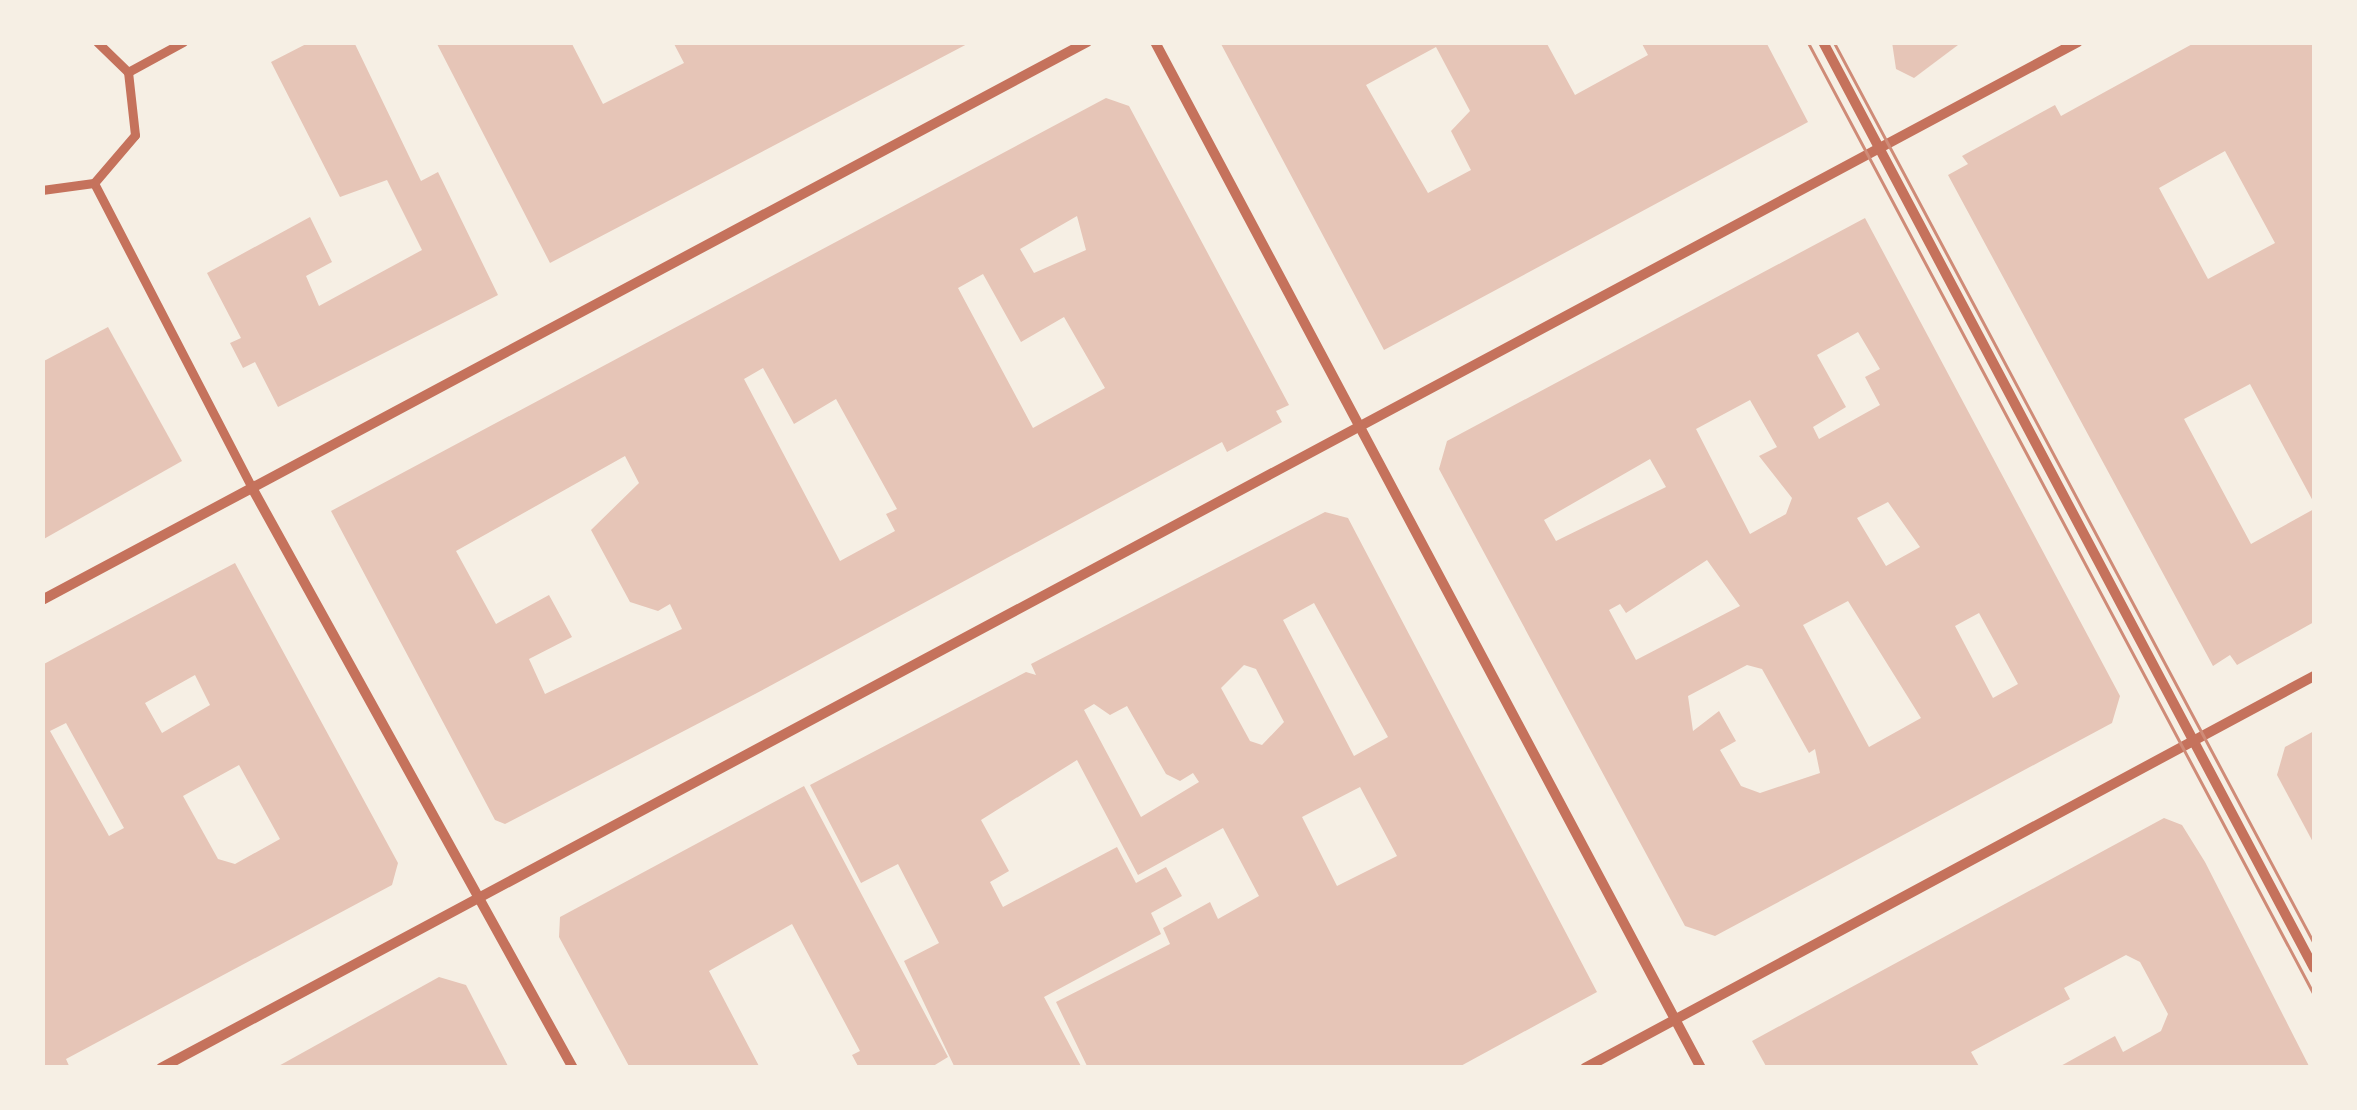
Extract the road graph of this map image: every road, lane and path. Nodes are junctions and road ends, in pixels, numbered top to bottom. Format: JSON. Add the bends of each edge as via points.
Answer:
{"nodes":[{"id":1,"x":98,"y":42,"type":"edge"},
{"id":2,"x":183,"y":42,"type":"edge"},
{"id":3,"x":1086,"y":42,"type":"edge"},
{"id":4,"x":1156,"y":42,"type":"edge"},
{"id":5,"x":1823,"y":42,"type":"edge"},
{"id":6,"x":2078,"y":42,"type":"edge"},
{"id":7,"x":128,"y":72,"type":"junction"},
{"id":8,"x":1880,"y":147,"type":"junction"},
{"id":9,"x":94,"y":183,"type":"junction"},
{"id":10,"x":42,"y":190,"type":"edge"},
{"id":11,"x":1362,"y":425,"type":"junction"},
{"id":12,"x":251,"y":486,"type":"junction"},
{"id":13,"x":42,"y":600,"type":"edge"},
{"id":14,"x":2314,"y":676,"type":"edge"},
{"id":15,"x":2194,"y":741,"type":"junction"},
{"id":16,"x":479,"y":892,"type":"junction"},
{"id":17,"x":2314,"y":968,"type":"edge"},
{"id":18,"x":1676,"y":1018,"type":"junction"},
{"id":19,"x":161,"y":1068,"type":"edge"},
{"id":20,"x":574,"y":1068,"type":"edge"},
{"id":21,"x":1585,"y":1068,"type":"edge"},
{"id":22,"x":1702,"y":1068,"type":"edge"}],
"edges":[{"from":1,"to":7,"type":"street"},
{"from":2,"to":7,"type":"street"},
{"from":3,"to":12,"type":"street"},
{"from":4,"to":11,"type":"street"},
{"from":5,"to":8,"type":"street"},
{"from":6,"to":8,"type":"street"},
{"from":7,"to":9,"type":"street","via":[[135,134]]},
{"from":8,"to":11,"type":"street"},
{"from":8,"to":15,"type":"street"},
{"from":9,"to":10,"type":"street"},
{"from":9,"to":12,"type":"street"},
{"from":11,"to":16,"type":"street"},
{"from":11,"to":18,"type":"street"},
{"from":12,"to":13,"type":"street"},
{"from":12,"to":16,"type":"street"},
{"from":14,"to":15,"type":"street"},
{"from":15,"to":17,"type":"street"},
{"from":15,"to":18,"type":"street"},
{"from":16,"to":19,"type":"street"},
{"from":16,"to":20,"type":"street"},
{"from":18,"to":21,"type":"street"},
{"from":18,"to":22,"type":"street"}]}
